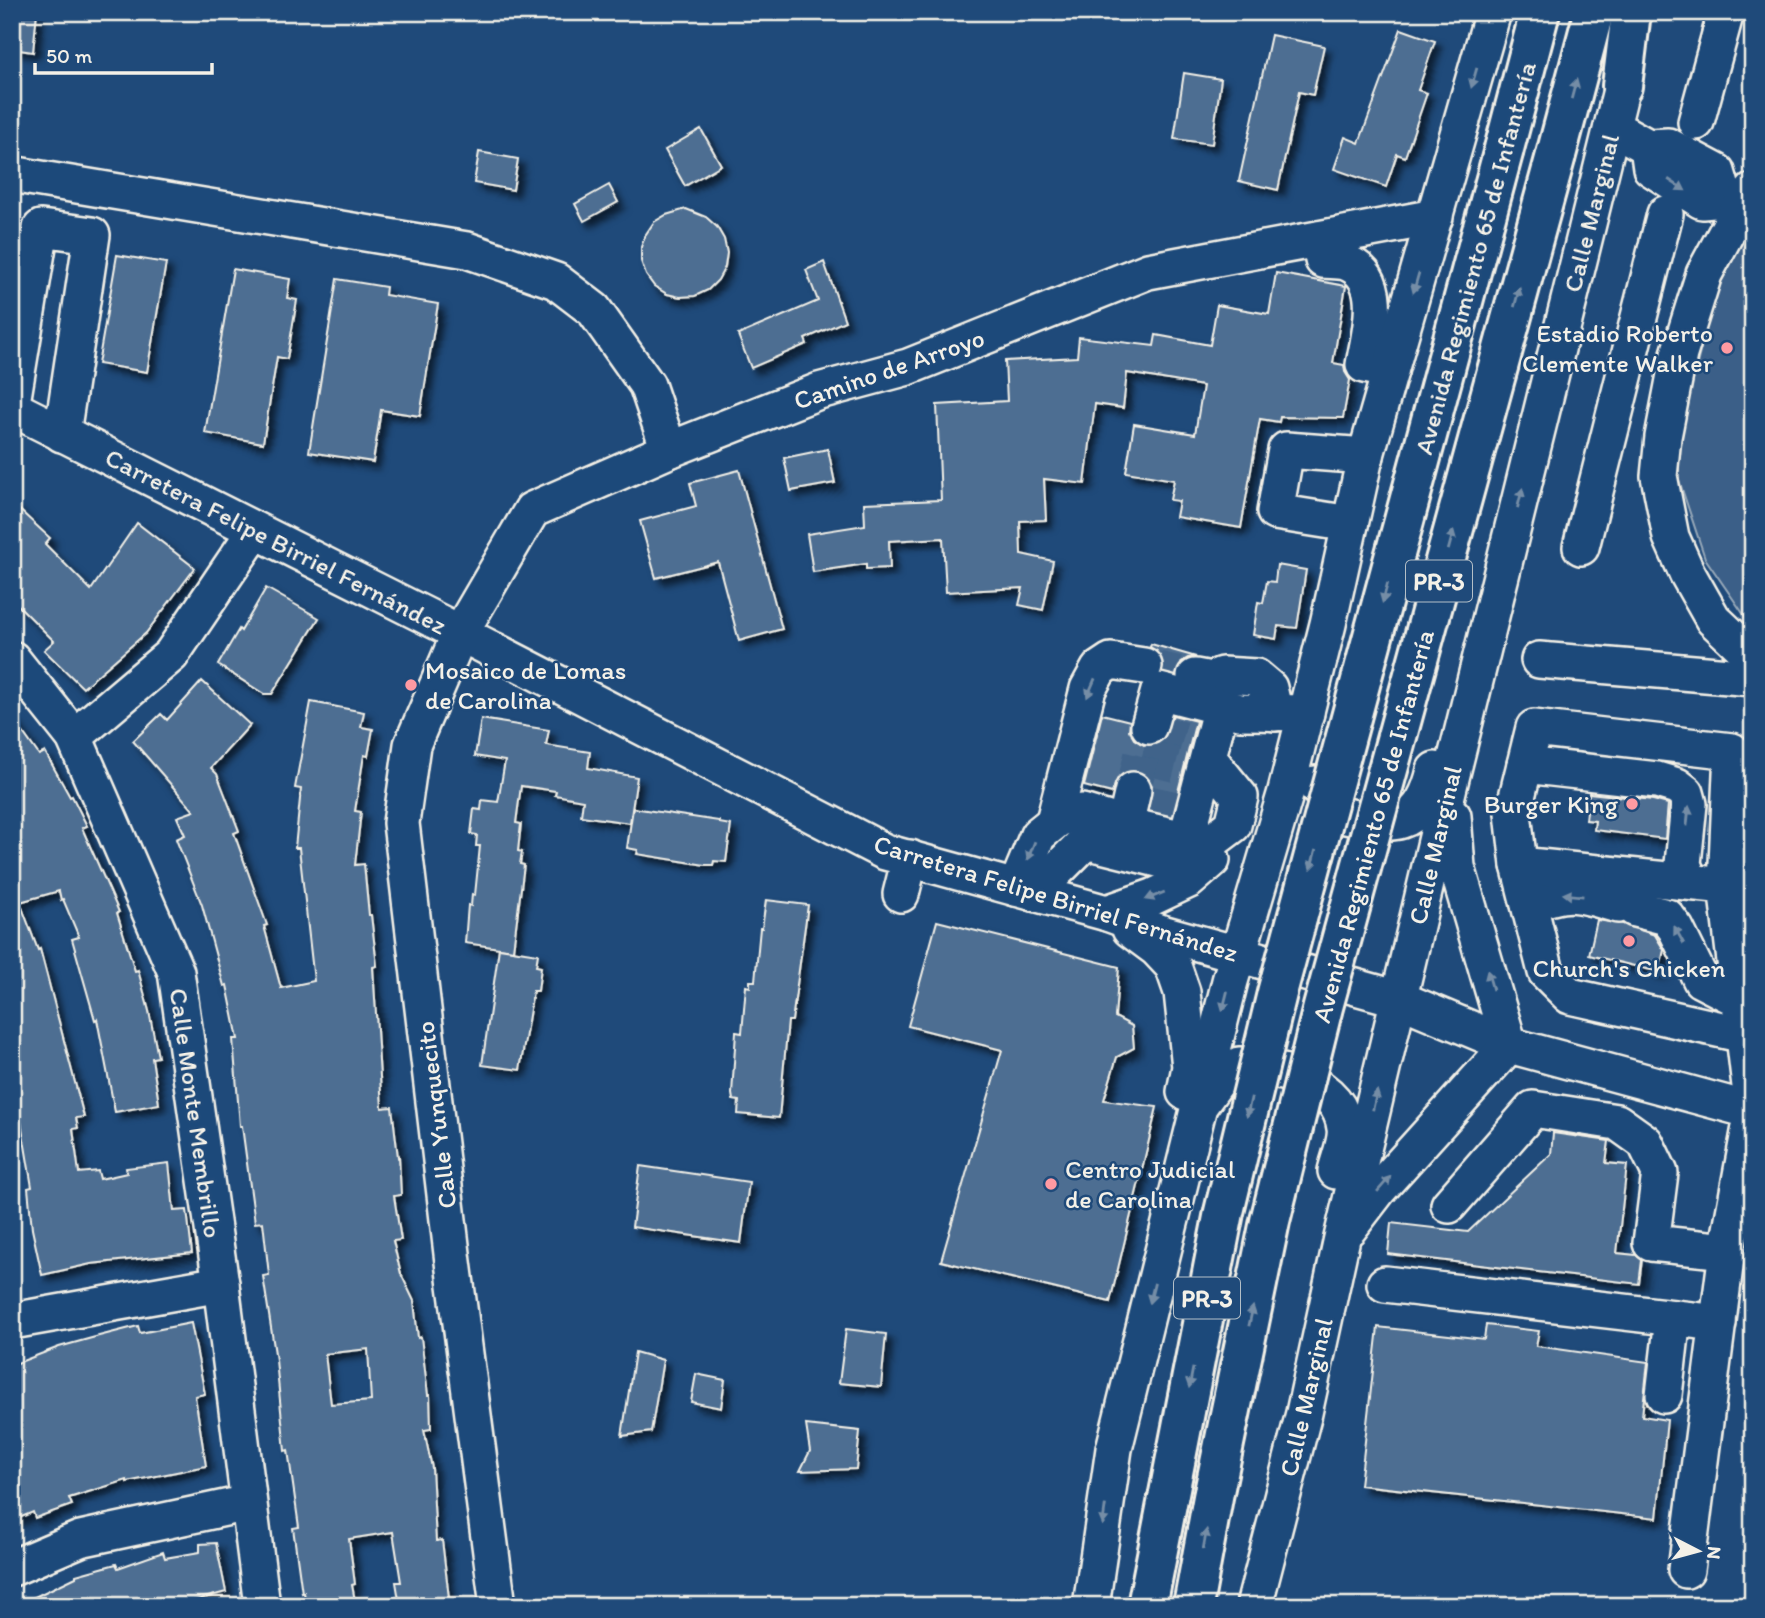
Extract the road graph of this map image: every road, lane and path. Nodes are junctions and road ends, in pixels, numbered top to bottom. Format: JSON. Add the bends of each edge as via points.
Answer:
{"nodes":[{"id":1,"x":1493,"y":12,"type":"edge"},
{"id":2,"x":1541,"y":12,"type":"edge"},
{"id":3,"x":1594,"y":12,"type":"edge"},
{"id":4,"x":1631,"y":12,"type":"edge"},
{"id":5,"x":1726,"y":12,"type":"edge"},
{"id":6,"x":1622,"y":86,"type":"joint"},
{"id":7,"x":1696,"y":122,"type":"dead end"},
{"id":8,"x":1612,"y":127,"type":"junction"},
{"id":9,"x":17,"y":175,"type":"dead end"},
{"id":10,"x":1739,"y":200,"type":"edge"},
{"id":11,"x":1665,"y":214,"type":"dead end"},
{"id":12,"x":1435,"y":217,"type":"junction"},
{"id":13,"x":1320,"y":239,"type":"junction"},
{"id":14,"x":1643,"y":301,"type":"junction"},
{"id":15,"x":1692,"y":313,"type":"junction"},
{"id":16,"x":1390,"y":371,"type":"junction"},
{"id":17,"x":12,"y":406,"type":"edge"},
{"id":18,"x":62,"y":434,"type":"junction"},
{"id":19,"x":669,"y":450,"type":"junction"},
{"id":20,"x":1366,"y":456,"type":"junction"},
{"id":21,"x":1350,"y":524,"type":"junction"},
{"id":22,"x":255,"y":531,"type":"junction"},
{"id":23,"x":1581,"y":547,"type":"dead end"},
{"id":24,"x":1496,"y":594,"type":"junction"},
{"id":25,"x":1328,"y":624,"type":"junction"},
{"id":26,"x":460,"y":633,"type":"junction"},
{"id":27,"x":1753,"y":657,"type":"edge"},
{"id":28,"x":12,"y":659,"type":"edge"},
{"id":29,"x":1539,"y":660,"type":"dead end"},
{"id":30,"x":1144,"y":666,"type":"tunnel mouth"},
{"id":31,"x":1753,"y":678,"type":"edge"},
{"id":32,"x":1219,"y":693,"type":"junction"},
{"id":33,"x":1290,"y":713,"type":"junction"},
{"id":34,"x":1150,"y":726,"type":"tunnel mouth"},
{"id":35,"x":74,"y":737,"type":"junction"},
{"id":36,"x":1743,"y":752,"type":"edge"},
{"id":37,"x":1525,"y":765,"type":"junction"},
{"id":38,"x":1451,"y":778,"type":"junction"},
{"id":39,"x":1177,"y":785,"type":"junction"},
{"id":40,"x":1285,"y":795,"type":"junction"},
{"id":41,"x":1054,"y":821,"type":"junction"},
{"id":42,"x":910,"y":859,"type":"junction"},
{"id":43,"x":1519,"y":865,"type":"junction"},
{"id":44,"x":1690,"y":883,"type":"junction"},
{"id":45,"x":1740,"y":888,"type":"edge"},
{"id":46,"x":1025,"y":890,"type":"junction"},
{"id":47,"x":901,"y":894,"type":"dead end"},
{"id":48,"x":1529,"y":904,"type":"junction"},
{"id":49,"x":1108,"y":913,"type":"junction"},
{"id":50,"x":1239,"y":953,"type":"junction"},
{"id":51,"x":1399,"y":999,"type":"junction"},
{"id":52,"x":1746,"y":1020,"type":"edge"},
{"id":53,"x":1509,"y":1045,"type":"junction"},
{"id":54,"x":1199,"y":1106,"type":"junction"},
{"id":55,"x":1753,"y":1111,"type":"edge"},
{"id":56,"x":1449,"y":1205,"type":"dead end"},
{"id":57,"x":1342,"y":1238,"type":"junction"},
{"id":58,"x":1164,"y":1248,"type":"junction"},
{"id":59,"x":1727,"y":1251,"type":"junction"},
{"id":60,"x":221,"y":1284,"type":"junction"},
{"id":61,"x":1385,"y":1284,"type":"dead end"},
{"id":62,"x":1673,"y":1318,"type":"junction"},
{"id":63,"x":12,"y":1321,"type":"edge"},
{"id":64,"x":1718,"y":1323,"type":"junction"},
{"id":65,"x":1321,"y":1333,"type":"junction"},
{"id":66,"x":1664,"y":1395,"type":"dead end"},
{"id":67,"x":248,"y":1503,"type":"junction"},
{"id":68,"x":12,"y":1568,"type":"edge"},
{"id":69,"x":1686,"y":1570,"type":"dead end"},
{"id":70,"x":262,"y":1606,"type":"edge"},
{"id":71,"x":498,"y":1606,"type":"edge"},
{"id":72,"x":1091,"y":1606,"type":"edge"},
{"id":73,"x":1147,"y":1606,"type":"edge"},
{"id":74,"x":1193,"y":1606,"type":"edge"},
{"id":75,"x":1254,"y":1606,"type":"edge"}],
"edges":[{"from":1,"to":12,"type":"street","one_way":true},
{"from":2,"to":73,"type":"main road","name":"Avenida Regimiento 65 de Infantería","number":"PR-3","one_way":true,"bridge":true,"via":[[1277,993],[1224,1212]]},
{"from":74,"to":3,"type":"main road","name":"Avenida Regimiento 65 de Infantería","number":"PR-3","one_way":true,"bridge":true,"via":[[1270,1221],[1323,1007]]},
{"from":4,"to":6,"type":"main road"},
{"from":5,"to":7,"type":"street"},
{"from":6,"to":8,"type":"street","name":"Calle Marginal"},
{"from":8,"to":10,"type":"street","via":[[1648,147],[1668,146],[1717,172]]},
{"from":24,"to":8,"type":"street","name":"Calle Marginal","one_way":true},
{"from":9,"to":19,"type":"street","via":[[467,250],[556,281],[594,310],[647,384]]},
{"from":10,"to":15,"type":"street","via":[[1704,274]]},
{"from":11,"to":14,"type":"street"},
{"from":12,"to":13,"type":"street","name":"Camino de Arroyo"},
{"from":12,"to":16,"type":"street","one_way":true},
{"from":13,"to":16,"type":"street","via":[[1323,260],[1348,262],[1361,271],[1371,291],[1373,312],[1364,365]]},
{"from":13,"to":19,"type":"street","name":"Camino de Arroyo","via":[[1148,271],[908,368],[819,391]]},
{"from":14,"to":15,"type":"street"},
{"from":14,"to":23,"type":"street"},
{"from":15,"to":27,"type":"street","via":[[1679,354],[1659,475],[1671,537],[1687,573],[1713,620]]},
{"from":16,"to":20,"type":"street"},
{"from":17,"to":18,"type":"street","name":"Carretera Felipe Birriel Fernández"},
{"from":17,"to":18,"type":"street","via":[[41,228],[92,235]]},
{"from":18,"to":22,"type":"street","name":"Carretera Felipe Birriel Fernández"},
{"from":19,"to":26,"type":"street","name":"Camino de Arroyo","via":[[532,510]]},
{"from":20,"to":21,"type":"street"},
{"from":20,"to":21,"type":"street","via":[[1286,450],[1275,512]]},
{"from":21,"to":25,"type":"street"},
{"from":22,"to":26,"type":"street","name":"Carretera Felipe Birriel Fernández"},
{"from":22,"to":35,"type":"street","via":[[172,655]]},
{"from":24,"to":25,"type":"street","via":[[1451,700],[1432,784],[1418,813],[1400,822],[1337,814],[1314,783],[1313,754],[1326,693]]},
{"from":24,"to":38,"type":"street","name":"Calle Marginal"},
{"from":25,"to":33,"type":"street"},
{"from":26,"to":42,"type":"street","name":"Carretera Felipe Birriel Fernández","via":[[873,846]]},
{"from":26,"to":71,"type":"street","name":"Calle Yunquecito","via":[[412,745],[401,823]]},
{"from":28,"to":35,"type":"street","name":"Calle Monte Membrillo"},
{"from":29,"to":31,"type":"street"},
{"from":30,"to":41,"type":"street","one_way":true,"via":[[1111,661],[1099,670],[1088,689]]},
{"from":32,"to":33,"type":"street"},
{"from":32,"to":34,"type":"street","via":[[1159,691]]},
{"from":32,"to":39,"type":"street"},
{"from":33,"to":40,"type":"street"},
{"from":35,"to":60,"type":"street","name":"Calle Monte Membrillo","via":[[176,972]]},
{"from":36,"to":37,"type":"street","via":[[1534,728]]},
{"from":36,"to":45,"type":"street"},
{"from":37,"to":43,"type":"street","via":[[1513,813]]},
{"from":44,"to":37,"type":"street","one_way":true,"via":[[1683,864],[1689,804],[1686,793],[1677,786]]},
{"from":38,"to":51,"type":"street","name":"Calle Marginal"},
{"from":53,"to":38,"type":"street","one_way":true,"via":[[1457,867]]},
{"from":39,"to":41,"type":"street"},
{"from":39,"to":46,"type":"street","via":[[1240,797],[1233,825],[1193,855],[1174,863],[1086,841]]},
{"from":40,"to":49,"type":"street","one_way":true,"via":[[1189,880]]},
{"from":40,"to":50,"type":"street"},
{"from":41,"to":46,"type":"street","one_way":true,"via":[[1038,835]]},
{"from":42,"to":46,"type":"street","name":"Carretera Felipe Birriel Fernández"},
{"from":42,"to":47,"type":"street"},
{"from":43,"to":44,"type":"street"},
{"from":43,"to":48,"type":"street"},
{"from":44,"to":45,"type":"street"},
{"from":45,"to":52,"type":"street"},
{"from":46,"to":49,"type":"street","name":"Carretera Felipe Birriel Fernández"},
{"from":52,"to":48,"type":"street","one_way":true,"via":[[1701,979],[1667,917],[1575,893],[1559,893]]},
{"from":48,"to":52,"type":"street","via":[[1546,972],[1570,996]]},
{"from":49,"to":50,"type":"street","name":"Carretera Felipe Birriel Fernández"},
{"from":49,"to":58,"type":"street","via":[[1157,948],[1173,966],[1182,992],[1191,1067],[1158,1205]]},
{"from":50,"to":51,"type":"street","name":"Carretera Felipe Birriel Fernández"},
{"from":50,"to":54,"type":"street","one_way":true},
{"from":51,"to":53,"type":"street","name":"Carretera Felipe Birriel Fernández"},
{"from":57,"to":51,"type":"street","name":"Calle Marginal","one_way":true},
{"from":52,"to":55,"type":"street"},
{"from":53,"to":55,"type":"street","name":"Carretera Felipe Birriel Fernández"},
{"from":57,"to":53,"type":"street","one_way":true,"via":[[1379,1189]]},
{"from":54,"to":58,"type":"street"},
{"from":54,"to":65,"type":"street","via":[[1218,1080],[1238,1065],[1291,1074],[1325,1092],[1339,1107],[1345,1130],[1315,1263]]},
{"from":55,"to":59,"type":"street"},
{"from":56,"to":59,"type":"street","via":[[1533,1109],[1617,1122],[1645,1142],[1660,1173],[1651,1243]]},
{"from":57,"to":65,"type":"street","name":"Calle Marginal"},
{"from":58,"to":72,"type":"street","one_way":true,"via":[[1114,1449]]},
{"from":59,"to":64,"type":"street"},
{"from":60,"to":63,"type":"street"},
{"from":60,"to":67,"type":"street","name":"Calle Monte Membrillo"},
{"from":61,"to":62,"type":"street"},
{"from":62,"to":64,"type":"street"},
{"from":62,"to":66,"type":"street"},
{"from":64,"to":69,"type":"street"},
{"from":65,"to":75,"type":"street","name":"Calle Marginal"},
{"from":67,"to":68,"type":"street","via":[[80,1539]]},
{"from":67,"to":70,"type":"street","name":"Calle Monte Membrillo"}]}
